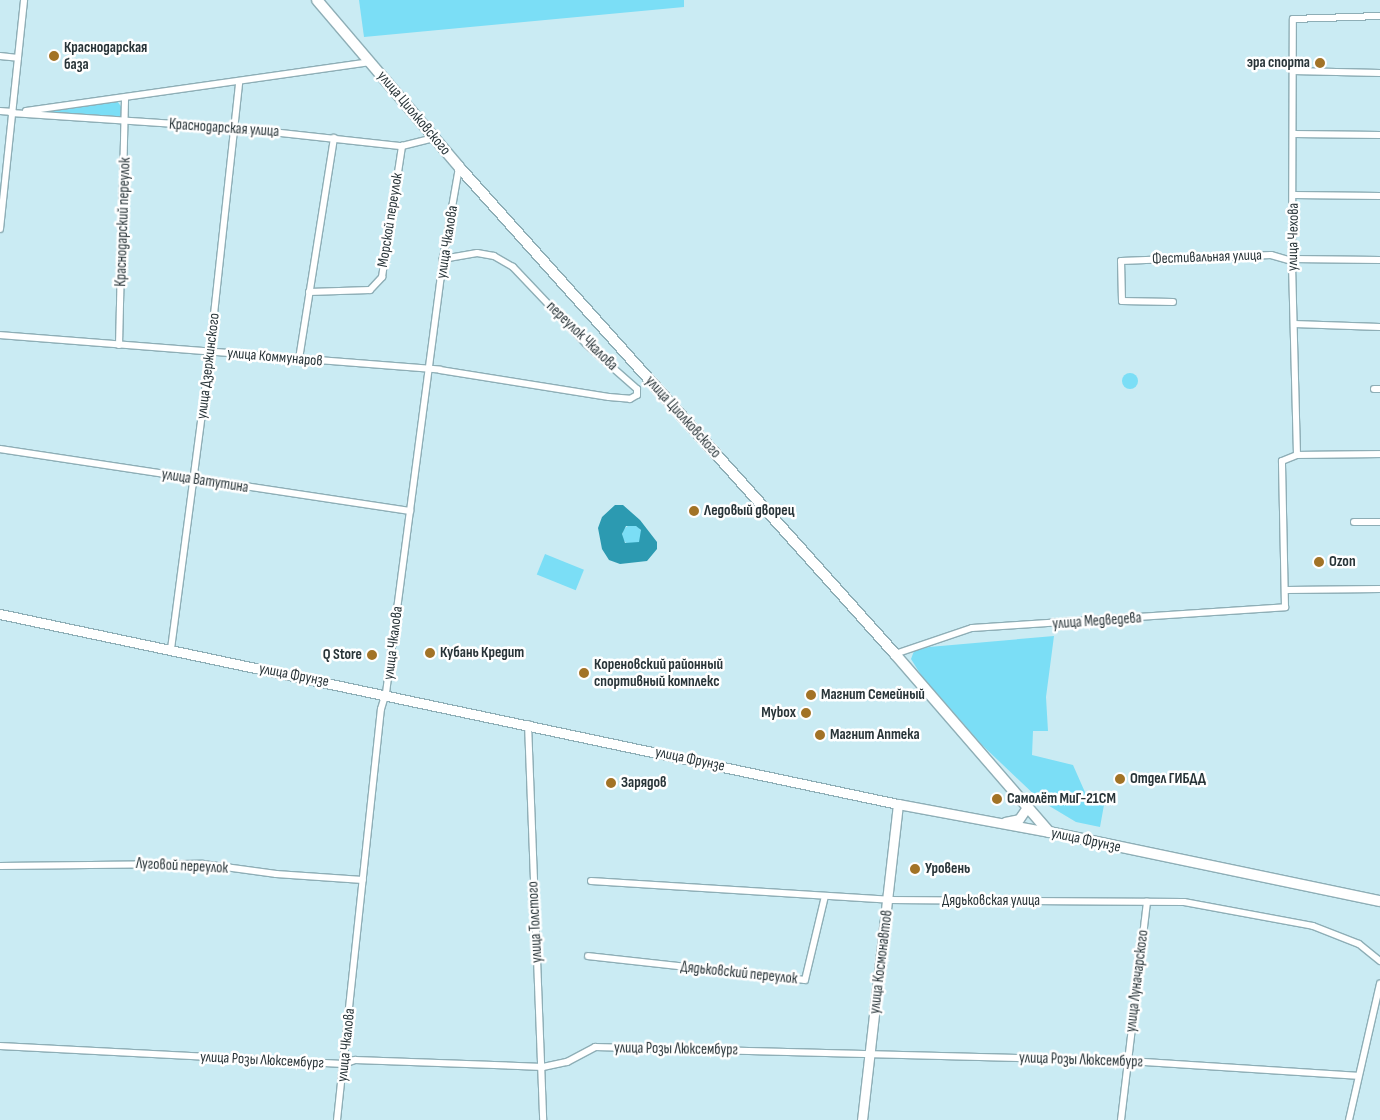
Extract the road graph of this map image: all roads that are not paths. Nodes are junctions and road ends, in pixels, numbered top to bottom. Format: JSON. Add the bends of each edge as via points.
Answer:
{"nodes":[{"id":1,"x":24,"y":0,"type":"edge"},
{"id":2,"x":317,"y":0,"type":"edge"},
{"id":3,"x":1380,"y":16,"type":"edge"},
{"id":4,"x":0,"y":56,"type":"edge"},
{"id":5,"x":18,"y":58,"type":"junction"},
{"id":6,"x":371,"y":62,"type":"junction"},
{"id":7,"x":1294,"y":71,"type":"junction"},
{"id":8,"x":1380,"y":73,"type":"edge"},
{"id":9,"x":239,"y":83,"type":"junction"},
{"id":10,"x":125,"y":99,"type":"junction"},
{"id":11,"x":0,"y":111,"type":"edge"},
{"id":12,"x":11,"y":113,"type":"junction"},
{"id":13,"x":126,"y":121,"type":"junction"},
{"id":14,"x":235,"y":128,"type":"junction"},
{"id":15,"x":1294,"y":134,"type":"junction"},
{"id":16,"x":1380,"y":135,"type":"edge"},
{"id":17,"x":334,"y":138,"type":"junction"},
{"id":18,"x":435,"y":138,"type":"junction"},
{"id":19,"x":402,"y":146,"type":"junction"},
{"id":20,"x":459,"y":167,"type":"junction"},
{"id":21,"x":1294,"y":195,"type":"junction"},
{"id":22,"x":1380,"y":196,"type":"edge"},
{"id":23,"x":0,"y":229,"type":"edge"},
{"id":24,"x":443,"y":259,"type":"junction"},
{"id":25,"x":1292,"y":260,"type":"junction"},
{"id":26,"x":1380,"y":260,"type":"edge"},
{"id":27,"x":310,"y":292,"type":"junction"},
{"id":28,"x":1173,"y":302,"type":"dead end"},
{"id":29,"x":1294,"y":324,"type":"junction"},
{"id":30,"x":1380,"y":326,"type":"edge"},
{"id":31,"x":0,"y":336,"type":"edge"},
{"id":32,"x":119,"y":345,"type":"junction"},
{"id":33,"x":210,"y":351,"type":"junction"},
{"id":34,"x":299,"y":359,"type":"junction"},
{"id":35,"x":431,"y":369,"type":"junction"},
{"id":36,"x":0,"y":449,"type":"edge"},
{"id":37,"x":1380,"y":454,"type":"edge"},
{"id":38,"x":1297,"y":455,"type":"junction"},
{"id":39,"x":194,"y":479,"type":"junction"},
{"id":40,"x":410,"y":511,"type":"junction"},
{"id":41,"x":1354,"y":522,"type":"dead end"},
{"id":42,"x":1380,"y":522,"type":"edge"},
{"id":43,"x":1380,"y":588,"type":"edge"},
{"id":44,"x":1287,"y":590,"type":"junction"},
{"id":45,"x":0,"y":614,"type":"edge"},
{"id":46,"x":172,"y":648,"type":"junction"},
{"id":47,"x":895,"y":654,"type":"junction"},
{"id":48,"x":386,"y":693,"type":"junction"},
{"id":49,"x":528,"y":724,"type":"junction"},
{"id":50,"x":898,"y":804,"type":"junction"},
{"id":51,"x":1026,"y":807,"type":"junction"},
{"id":52,"x":997,"y":823,"type":"junction"},
{"id":53,"x":1049,"y":832,"type":"junction"},
{"id":54,"x":0,"y":866,"type":"edge"},
{"id":55,"x":363,"y":880,"type":"junction"},
{"id":56,"x":591,"y":882,"type":"dead end"},
{"id":57,"x":825,"y":896,"type":"junction"},
{"id":58,"x":888,"y":900,"type":"junction"},
{"id":59,"x":1380,"y":901,"type":"edge"},
{"id":60,"x":1147,"y":902,"type":"junction"},
{"id":61,"x":588,"y":956,"type":"dead end"},
{"id":62,"x":1380,"y":961,"type":"edge"},
{"id":63,"x":1380,"y":984,"type":"edge"},
{"id":64,"x":0,"y":1046,"type":"edge"},
{"id":65,"x":870,"y":1054,"type":"junction"},
{"id":66,"x":1128,"y":1061,"type":"junction"},
{"id":67,"x":344,"y":1064,"type":"junction"},
{"id":68,"x":543,"y":1067,"type":"junction"},
{"id":69,"x":1358,"y":1076,"type":"junction"},
{"id":70,"x":337,"y":1120,"type":"edge"},
{"id":71,"x":543,"y":1120,"type":"edge"},
{"id":72,"x":862,"y":1120,"type":"edge"},
{"id":73,"x":1121,"y":1120,"type":"edge"},
{"id":74,"x":1350,"y":1120,"type":"edge"}],
"edges":[{"from":1,"to":5,"type":"street"},
{"from":2,"to":6,"type":"main road","name":"улица Циолковского"},
{"from":3,"to":7,"type":"street","name":"улица Чехова","via":[[1293,19]]},
{"from":4,"to":5,"type":"street"},
{"from":5,"to":12,"type":"street"},
{"from":6,"to":9,"type":"street","name":"Краснодарская улица"},
{"from":6,"to":18,"type":"main road","name":"улица Циолковского"},
{"from":7,"to":8,"type":"street"},
{"from":7,"to":15,"type":"street","name":"улица Чехова"},
{"from":9,"to":10,"type":"street","name":"Краснодарская улица"},
{"from":9,"to":14,"type":"street","name":"улица Дзержинского"},
{"from":10,"to":12,"type":"street","name":"Краснодарская улица"},
{"from":10,"to":13,"type":"street","name":"Краснодарский переулок"},
{"from":11,"to":12,"type":"street","name":"Краснодарская улица"},
{"from":12,"to":13,"type":"street","name":"Краснодарская улица"},
{"from":12,"to":23,"type":"street"},
{"from":13,"to":14,"type":"street","name":"Краснодарская улица"},
{"from":13,"to":32,"type":"street","name":"Краснодарский переулок"},
{"from":14,"to":17,"type":"street","name":"Краснодарская улица"},
{"from":14,"to":33,"type":"street","name":"улица Дзержинского"},
{"from":15,"to":16,"type":"street"},
{"from":15,"to":21,"type":"street","name":"улица Чехова"},
{"from":17,"to":19,"type":"street","name":"Краснодарская улица"},
{"from":17,"to":27,"type":"street"},
{"from":18,"to":19,"type":"street","name":"Краснодарская улица"},
{"from":18,"to":20,"type":"main road","name":"улица Циолковского"},
{"from":19,"to":27,"type":"street","name":"Морской переулок","via":[[382,277],[370,290]]},
{"from":20,"to":24,"type":"street","name":"улица Чкалова"},
{"from":20,"to":47,"type":"main road","name":"улица Циолковского"},
{"from":21,"to":22,"type":"street"},
{"from":21,"to":25,"type":"street","name":"улица Чехова"},
{"from":24,"to":35,"type":"street","name":"улица Чкалова"},
{"from":24,"to":35,"type":"street","name":"переулок Чкалова","via":[[477,253],[494,256],[513,267],[587,345],[637,390],[637,395],[630,399],[609,397]]},
{"from":25,"to":26,"type":"street","name":"Фестивальная улица"},
{"from":25,"to":28,"type":"street","name":"Фестивальная улица","via":[[1271,255],[1121,260],[1122,301]]},
{"from":25,"to":29,"type":"street","name":"улица Чехова"},
{"from":27,"to":34,"type":"street"},
{"from":29,"to":30,"type":"street"},
{"from":29,"to":38,"type":"street","name":"улица Чехова"},
{"from":31,"to":32,"type":"street","name":"улица Коммунаров"},
{"from":32,"to":33,"type":"street","name":"улица Коммунаров"},
{"from":33,"to":34,"type":"street","name":"улица Коммунаров"},
{"from":33,"to":39,"type":"street","name":"улица Дзержинского"},
{"from":34,"to":35,"type":"street","name":"улица Коммунаров"},
{"from":35,"to":40,"type":"street","name":"улица Чкалова"},
{"from":36,"to":39,"type":"street","name":"улица Ватутина"},
{"from":37,"to":38,"type":"street"},
{"from":38,"to":44,"type":"street","via":[[1282,461]]},
{"from":39,"to":40,"type":"street","name":"улица Ватутина"},
{"from":39,"to":46,"type":"street","name":"улица Дзержинского"},
{"from":40,"to":48,"type":"street","name":"улица Чкалова"},
{"from":41,"to":42,"type":"street"},
{"from":43,"to":44,"type":"street"},
{"from":44,"to":47,"type":"street","name":"улица Медведева","via":[[1287,603],[1279,609],[972,628]]},
{"from":45,"to":46,"type":"main road","name":"улица Фрунзе"},
{"from":46,"to":48,"type":"main road","name":"улица Фрунзе"},
{"from":47,"to":51,"type":"main road","name":"улица Циолковского"},
{"from":48,"to":49,"type":"main road","name":"улица Фрунзе"},
{"from":48,"to":55,"type":"street","name":"улица Чкалова","via":[[381,709]]},
{"from":49,"to":50,"type":"main road","name":"улица Фрунзе"},
{"from":49,"to":68,"type":"street","name":"улица Толстого","via":[[527,765]]},
{"from":50,"to":52,"type":"main road","name":"улица Фрунзе"},
{"from":50,"to":58,"type":"main road","name":"улица Космонавтов"},
{"from":51,"to":52,"type":"main road","via":[[1019,819]]},
{"from":51,"to":53,"type":"main road","name":"улица Циолковского"},
{"from":52,"to":53,"type":"main road","name":"улица Фрунзе"},
{"from":53,"to":59,"type":"main road","name":"улица Фрунзе"},
{"from":54,"to":55,"type":"street","name":"Луговой переулок","via":[[203,864],[276,874]]},
{"from":55,"to":67,"type":"street","name":"улица Чкалова"},
{"from":56,"to":57,"type":"street","name":"Дядьковская улица"},
{"from":57,"to":58,"type":"street","name":"Дядьковская улица"},
{"from":57,"to":61,"type":"street","name":"Дядьковский переулок","via":[[806,980]]},
{"from":58,"to":60,"type":"street","name":"Дядьковская улица"},
{"from":58,"to":65,"type":"main road","name":"улица Космонавтов"},
{"from":60,"to":62,"type":"street","name":"Дядьковская улица","via":[[1184,902],[1313,926],[1360,944]]},
{"from":60,"to":66,"type":"street","name":"улица Луначарского"},
{"from":63,"to":69,"type":"street"},
{"from":64,"to":67,"type":"street","name":"улица Розы Люксембург"},
{"from":65,"to":66,"type":"street","name":"улица Розы Люксембург"},
{"from":65,"to":68,"type":"street","name":"улица Розы Люксембург","via":[[595,1047],[567,1062]]},
{"from":65,"to":72,"type":"main road","name":"улица Космонавтов"},
{"from":66,"to":69,"type":"street","name":"улица Розы Люксембург"},
{"from":66,"to":73,"type":"street","name":"улица Луначарского"},
{"from":67,"to":68,"type":"street","name":"улица Розы Люксембург","via":[[355,1060]]},
{"from":67,"to":70,"type":"street","name":"улица Чкалова"},
{"from":68,"to":71,"type":"street","name":"улица Толстого"},
{"from":69,"to":74,"type":"street"}]}
